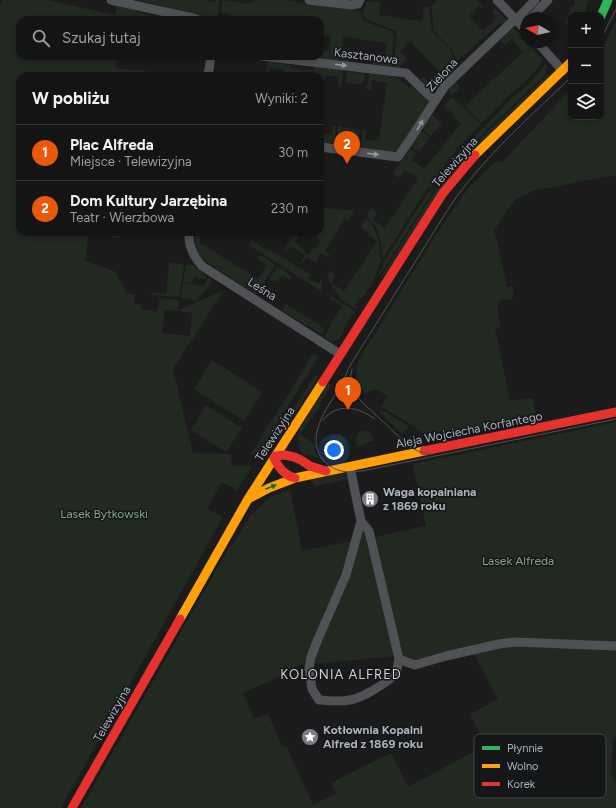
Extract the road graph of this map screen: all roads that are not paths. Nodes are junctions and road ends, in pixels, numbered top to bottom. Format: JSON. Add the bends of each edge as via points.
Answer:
{"nodes":[{"id":1,"x":111,"y":0,"type":"edge"},
{"id":2,"x":309,"y":0,"type":"edge"},
{"id":3,"x":360,"y":0,"type":"edge"},
{"id":4,"x":497,"y":0,"type":"edge"},
{"id":5,"x":535,"y":0,"type":"edge"},
{"id":6,"x":548,"y":0,"type":"edge"},
{"id":7,"x":608,"y":0,"type":"edge"},
{"id":8,"x":528,"y":12,"type":"edge"},
{"id":9,"x":537,"y":12,"type":"edge"},
{"id":10,"x":603,"y":12,"type":"edge"},
{"id":11,"x":184,"y":16,"type":"edge"},
{"id":12,"x":520,"y":23,"type":"edge"},
{"id":13,"x":520,"y":25,"type":"edge"},
{"id":14,"x":542,"y":48,"type":"edge"},
{"id":15,"x":210,"y":60,"type":"edge"},
{"id":16,"x":295,"y":60,"type":"edge"},
{"id":17,"x":568,"y":65,"type":"edge"},
{"id":18,"x":562,"y":71,"type":"junction"},
{"id":19,"x":209,"y":72,"type":"edge"},
{"id":20,"x":434,"y":101,"type":"junction"},
{"id":21,"x":324,"y":148,"type":"edge"},
{"id":22,"x":188,"y":236,"type":"edge"},
{"id":23,"x":340,"y":354,"type":"junction"},
{"id":24,"x":616,"y":412,"type":"edge"},
{"id":25,"x":293,"y":428,"type":"junction"},
{"id":26,"x":275,"y":457,"type":"junction"},
{"id":27,"x":301,"y":460,"type":"junction"},
{"id":28,"x":350,"y":467,"type":"junction"},
{"id":29,"x":326,"y":471,"type":"junction"},
{"id":30,"x":295,"y":478,"type":"junction"},
{"id":31,"x":248,"y":499,"type":"junction"},
{"id":32,"x":361,"y":521,"type":"junction"},
{"id":33,"x":616,"y":646,"type":"edge"},
{"id":34,"x":399,"y":659,"type":"junction"},
{"id":35,"x":72,"y":808,"type":"edge"}],
"edges":[{"from":1,"to":11,"type":"street"},
{"from":2,"to":3,"type":"street","via":[[351,5],[358,4]]},
{"from":4,"to":12,"type":"street"},
{"from":5,"to":8,"type":"street","name":"Zielona"},
{"from":6,"to":9,"type":"street"},
{"from":7,"to":10,"type":"main road"},
{"from":13,"to":20,"type":"street","name":"Zielona","via":[[445,86]]},
{"from":14,"to":18,"type":"street"},
{"from":15,"to":19,"type":"street"},
{"from":16,"to":20,"type":"street","name":"Kasztanowa","one_way":true,"via":[[406,73]]},
{"from":17,"to":18,"type":"main road","name":"Telewizyjna"},
{"from":18,"to":23,"type":"main road","name":"Telewizyjna","via":[[478,151],[443,193]]},
{"from":21,"to":20,"type":"street","name":"Zielona","one_way":true,"via":[[398,157]]},
{"from":22,"to":23,"type":"street","name":"Leśna","via":[[194,257],[202,266]]},
{"from":23,"to":25,"type":"main road","name":"Telewizyjna"},
{"from":24,"to":28,"type":"main road","name":"Aleja Wojciecha Korfantego"},
{"from":25,"to":26,"type":"main road","name":"Telewizyjna"},
{"from":25,"to":27,"type":"main road","via":[[295,446]]},
{"from":26,"to":27,"type":"main road","name":"Aleja Wojciecha Korfantego","via":[[289,456]]},
{"from":26,"to":30,"type":"main road","via":[[282,471]]},
{"from":26,"to":31,"type":"main road","name":"Telewizyjna"},
{"from":27,"to":29,"type":"main road","name":"Aleja Wojciecha Korfantego"},
{"from":28,"to":29,"type":"main road","name":"Aleja Wojciecha Korfantego"},
{"from":28,"to":32,"type":"street"},
{"from":29,"to":30,"type":"main road","name":"Aleja Wojciecha Korfantego"},
{"from":31,"to":30,"type":"main road","name":"Aleja Wojciecha Korfantego","one_way":true},
{"from":31,"to":35,"type":"main road","name":"Telewizyjna"},
{"from":32,"to":34,"type":"street","via":[[369,531]]},
{"from":32,"to":34,"type":"street","via":[[346,575],[311,657],[312,689],[319,700],[352,700],[363,696],[396,674]]},
{"from":33,"to":34,"type":"street","via":[[514,642],[415,664]]}]}
